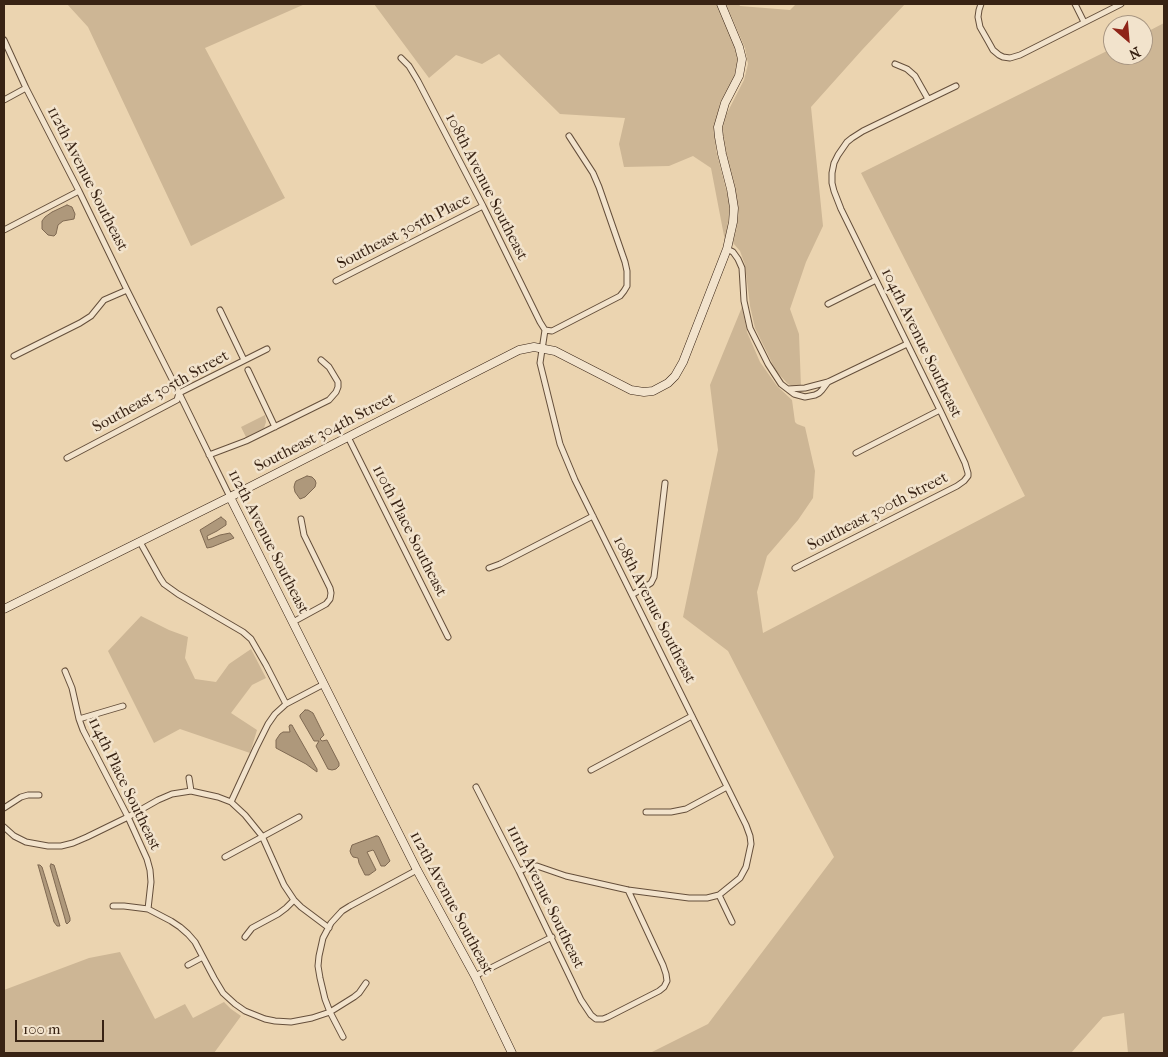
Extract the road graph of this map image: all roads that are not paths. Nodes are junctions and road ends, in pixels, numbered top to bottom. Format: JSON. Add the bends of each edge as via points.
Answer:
{"nodes":[{"id":1,"x":721,"y":4,"type":"edge"},
{"id":2,"x":981,"y":4,"type":"edge"},
{"id":3,"x":1075,"y":4,"type":"edge"},
{"id":4,"x":1121,"y":4,"type":"edge"},
{"id":5,"x":1084,"y":22,"type":"junction"},
{"id":6,"x":4,"y":40,"type":"edge"},
{"id":7,"x":401,"y":58,"type":"dead end"},
{"id":8,"x":895,"y":64,"type":"dead end"},
{"id":9,"x":956,"y":86,"type":"dead end"},
{"id":10,"x":26,"y":88,"type":"junction"},
{"id":11,"x":928,"y":99,"type":"junction"},
{"id":12,"x":4,"y":100,"type":"edge"},
{"id":13,"x":569,"y":136,"type":"dead end"},
{"id":14,"x":79,"y":191,"type":"junction"},
{"id":15,"x":483,"y":206,"type":"junction"},
{"id":16,"x":4,"y":230,"type":"edge"},
{"id":17,"x":727,"y":249,"type":"junction"},
{"id":18,"x":876,"y":280,"type":"junction"},
{"id":19,"x":336,"y":281,"type":"dead end"},
{"id":20,"x":127,"y":290,"type":"junction"},
{"id":21,"x":828,"y":304,"type":"dead end"},
{"id":22,"x":220,"y":310,"type":"dead end"},
{"id":23,"x":545,"y":330,"type":"junction"},
{"id":24,"x":907,"y":344,"type":"junction"},
{"id":25,"x":542,"y":348,"type":"junction"},
{"id":26,"x":267,"y":349,"type":"dead end"},
{"id":27,"x":14,"y":356,"type":"dead end"},
{"id":28,"x":244,"y":360,"type":"junction"},
{"id":29,"x":321,"y":360,"type":"dead end"},
{"id":30,"x":248,"y":370,"type":"dead end"},
{"id":31,"x":828,"y":382,"type":"junction"},
{"id":32,"x":788,"y":389,"type":"junction"},
{"id":33,"x":179,"y":392,"type":"junction"},
{"id":34,"x":940,"y":410,"type":"junction"},
{"id":35,"x":275,"y":428,"type":"junction"},
{"id":36,"x":348,"y":437,"type":"junction"},
{"id":37,"x":856,"y":452,"type":"dead end"},
{"id":38,"x":209,"y":455,"type":"junction"},
{"id":39,"x":67,"y":458,"type":"dead end"},
{"id":40,"x":968,"y":473,"type":"joint"},
{"id":41,"x":665,"y":483,"type":"dead end"},
{"id":42,"x":230,"y":497,"type":"junction"},
{"id":43,"x":593,"y":516,"type":"junction"},
{"id":44,"x":301,"y":519,"type":"dead end"},
{"id":45,"x":140,"y":542,"type":"junction"},
{"id":46,"x":490,"y":568,"type":"dead end"},
{"id":47,"x":795,"y":568,"type":"dead end"},
{"id":48,"x":632,"y":595,"type":"junction"},
{"id":49,"x":4,"y":609,"type":"edge"},
{"id":50,"x":293,"y":622,"type":"junction"},
{"id":51,"x":448,"y":637,"type":"dead end"},
{"id":52,"x":65,"y":671,"type":"dead end"},
{"id":53,"x":324,"y":684,"type":"junction"},
{"id":54,"x":286,"y":704,"type":"junction"},
{"id":55,"x":124,"y":706,"type":"dead end"},
{"id":56,"x":692,"y":716,"type":"junction"},
{"id":57,"x":79,"y":719,"type":"junction"},
{"id":58,"x":591,"y":770,"type":"dead end"},
{"id":59,"x":189,"y":778,"type":"dead end"},
{"id":60,"x":476,"y":787,"type":"dead end"},
{"id":61,"x":727,"y":787,"type":"junction"},
{"id":62,"x":191,"y":791,"type":"junction"},
{"id":63,"x":39,"y":795,"type":"dead end"},
{"id":64,"x":231,"y":802,"type":"junction"},
{"id":65,"x":4,"y":808,"type":"edge"},
{"id":66,"x":646,"y":812,"type":"dead end"},
{"id":67,"x":128,"y":817,"type":"junction"},
{"id":68,"x":299,"y":817,"type":"dead end"},
{"id":69,"x":4,"y":828,"type":"edge"},
{"id":70,"x":262,"y":836,"type":"junction"},
{"id":71,"x":225,"y":856,"type":"dead end"},
{"id":72,"x":417,"y":870,"type":"junction"},
{"id":73,"x":519,"y":871,"type":"junction"},
{"id":74,"x":628,"y":890,"type":"junction"},
{"id":75,"x":719,"y":895,"type":"junction"},
{"id":76,"x":294,"y":900,"type":"junction"},
{"id":77,"x":113,"y":906,"type":"dead end"},
{"id":78,"x":148,"y":909,"type":"junction"},
{"id":79,"x":732,"y":922,"type":"dead end"},
{"id":80,"x":329,"y":928,"type":"junction"},
{"id":81,"x":245,"y":936,"type":"dead end"},
{"id":82,"x":552,"y":938,"type":"junction"},
{"id":83,"x":203,"y":957,"type":"junction"},
{"id":84,"x":188,"y":965,"type":"dead end"},
{"id":85,"x":475,"y":976,"type":"junction"},
{"id":86,"x":366,"y":983,"type":"dead end"},
{"id":87,"x":330,"y":1012,"type":"junction"},
{"id":88,"x":343,"y":1036,"type":"dead end"},
{"id":89,"x":510,"y":1053,"type":"edge"}],
"edges":[{"from":1,"to":17,"type":"street","via":[[742,59],[739,76],[725,103],[718,127],[734,208]]},
{"from":2,"to":5,"type":"street","via":[[979,22],[993,50],[1005,58],[1020,55]]},
{"from":3,"to":5,"type":"street"},
{"from":4,"to":5,"type":"street"},
{"from":6,"to":10,"type":"street","name":"112th Avenue Southeast"},
{"from":7,"to":15,"type":"street","name":"108th Avenue Southeast","via":[[414,74]]},
{"from":8,"to":11,"type":"street","via":[[915,76]]},
{"from":9,"to":11,"type":"street"},
{"from":10,"to":12,"type":"street"},
{"from":10,"to":14,"type":"street","name":"112th Avenue Southeast"},
{"from":11,"to":18,"type":"street","name":"104th Avenue Southeast","via":[[856,135],[847,142],[834,163],[834,191]]},
{"from":13,"to":23,"type":"street","via":[[594,173],[622,253],[627,286],[620,296],[552,331]]},
{"from":14,"to":16,"type":"street"},
{"from":14,"to":20,"type":"street","name":"112th Avenue Southeast"},
{"from":15,"to":19,"type":"street","name":"Southeast 305th Place"},
{"from":15,"to":23,"type":"street","name":"108th Avenue Southeast"},
{"from":17,"to":25,"type":"street","via":[[683,362],[675,376],[661,388],[644,392],[631,390],[555,351]]},
{"from":17,"to":32,"type":"street","via":[[733,252],[742,268],[746,314],[754,338],[781,384]]},
{"from":18,"to":21,"type":"street"},
{"from":18,"to":24,"type":"street","name":"104th Avenue Southeast"},
{"from":20,"to":27,"type":"street","via":[[104,300],[91,316],[80,323]]},
{"from":20,"to":33,"type":"street","name":"112th Avenue Southeast"},
{"from":22,"to":28,"type":"street"},
{"from":23,"to":25,"type":"street"},
{"from":24,"to":31,"type":"street"},
{"from":24,"to":34,"type":"street","name":"104th Avenue Southeast"},
{"from":25,"to":36,"type":"street","name":"Southeast 304th Street","via":[[526,348],[513,353]]},
{"from":25,"to":43,"type":"street","name":"108th Avenue Southeast","via":[[540,363],[560,444]]},
{"from":26,"to":28,"type":"street","name":"Southeast 305th Street"},
{"from":28,"to":33,"type":"street","name":"Southeast 305th Street"},
{"from":29,"to":35,"type":"street","via":[[336,377],[336,392],[329,400]]},
{"from":30,"to":35,"type":"street"},
{"from":31,"to":32,"type":"street"},
{"from":31,"to":32,"type":"street","via":[[815,395],[805,397]]},
{"from":33,"to":38,"type":"street","name":"112th Avenue Southeast"},
{"from":33,"to":39,"type":"street","name":"Southeast 305th Street","via":[[177,400]]},
{"from":34,"to":37,"type":"street"},
{"from":34,"to":40,"type":"street","name":"104th Avenue Southeast"},
{"from":35,"to":38,"type":"street"},
{"from":36,"to":42,"type":"street","name":"Southeast 304th Street"},
{"from":36,"to":51,"type":"street","name":"110th Place Southeast"},
{"from":38,"to":42,"type":"street","name":"112th Avenue Southeast"},
{"from":40,"to":47,"type":"street","name":"Southeast 300th Street","via":[[957,486]]},
{"from":41,"to":48,"type":"street","via":[[654,577],[651,583]]},
{"from":42,"to":45,"type":"street","name":"Southeast 304th Street"},
{"from":42,"to":50,"type":"street","name":"112th Avenue Southeast"},
{"from":43,"to":46,"type":"street"},
{"from":43,"to":48,"type":"street","name":"108th Avenue Southeast"},
{"from":44,"to":50,"type":"street","via":[[304,535],[330,588],[330,599]]},
{"from":45,"to":49,"type":"street","name":"Southeast 304th Street"},
{"from":45,"to":54,"type":"street","via":[[160,578],[170,589],[251,639]]},
{"from":48,"to":56,"type":"street","name":"108th Avenue Southeast"},
{"from":50,"to":53,"type":"street","name":"112th Avenue Southeast"},
{"from":52,"to":57,"type":"street","name":"114th Place Southeast"},
{"from":53,"to":54,"type":"street"},
{"from":53,"to":72,"type":"street","name":"112th Avenue Southeast"},
{"from":54,"to":64,"type":"street","via":[[268,724]]},
{"from":55,"to":57,"type":"street"},
{"from":56,"to":58,"type":"street"},
{"from":56,"to":61,"type":"street","name":"108th Avenue Southeast"},
{"from":57,"to":67,"type":"street","name":"114th Place Southeast"},
{"from":59,"to":62,"type":"street"},
{"from":60,"to":73,"type":"street","name":"111th Avenue Southeast"},
{"from":61,"to":66,"type":"street","via":[[686,809]]},
{"from":61,"to":75,"type":"street","name":"108th Avenue Southeast","via":[[746,825],[750,844],[746,867],[740,878]]},
{"from":62,"to":64,"type":"street"},
{"from":62,"to":67,"type":"street","via":[[164,797]]},
{"from":63,"to":65,"type":"street","via":[[21,797]]},
{"from":64,"to":70,"type":"street"},
{"from":67,"to":69,"type":"street","via":[[61,846],[26,842]]},
{"from":67,"to":78,"type":"street","name":"114th Place Southeast","via":[[150,870]]},
{"from":68,"to":70,"type":"street"},
{"from":70,"to":71,"type":"street"},
{"from":70,"to":76,"type":"street"},
{"from":72,"to":80,"type":"street","via":[[350,906]]},
{"from":72,"to":85,"type":"street","name":"112th Avenue Southeast"},
{"from":73,"to":74,"type":"street","via":[[537,866]]},
{"from":73,"to":82,"type":"street","name":"111th Avenue Southeast"},
{"from":74,"to":75,"type":"street","via":[[689,898]]},
{"from":74,"to":82,"type":"street","name":"111th Avenue Southeast","via":[[666,974],[667,981],[659,991],[608,1017],[593,1017],[581,1000]]},
{"from":75,"to":79,"type":"street"},
{"from":76,"to":80,"type":"street"},
{"from":76,"to":81,"type":"street"},
{"from":77,"to":78,"type":"street"},
{"from":78,"to":83,"type":"street","via":[[180,927]]},
{"from":80,"to":87,"type":"street","via":[[323,938],[318,966]]},
{"from":82,"to":85,"type":"street"},
{"from":83,"to":84,"type":"street"},
{"from":83,"to":87,"type":"street","via":[[223,993],[255,1016],[291,1022]]},
{"from":85,"to":89,"type":"street","name":"112th Avenue Southeast"},
{"from":86,"to":87,"type":"street","via":[[359,993]]},
{"from":87,"to":88,"type":"street"}]}
